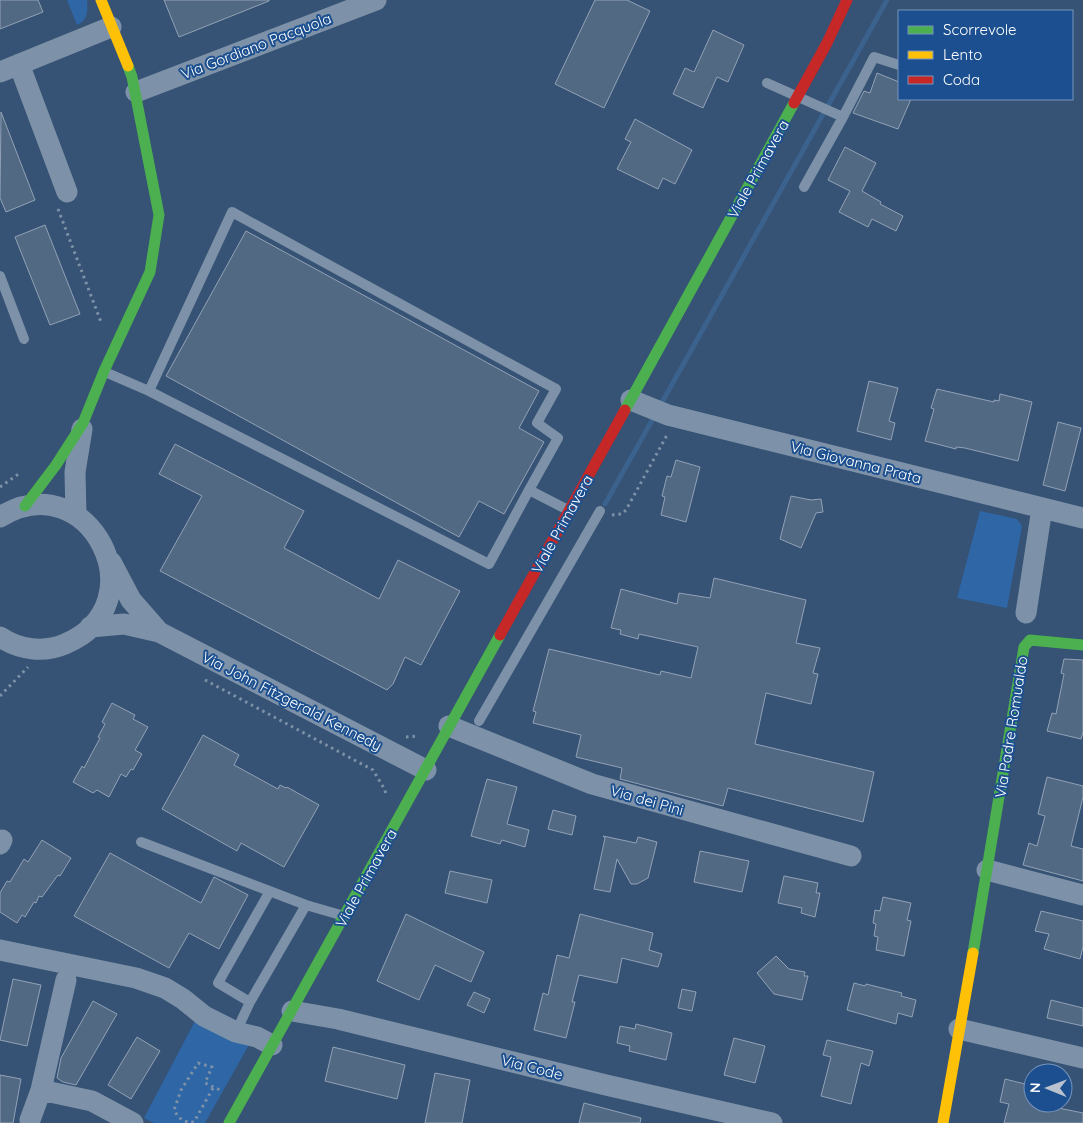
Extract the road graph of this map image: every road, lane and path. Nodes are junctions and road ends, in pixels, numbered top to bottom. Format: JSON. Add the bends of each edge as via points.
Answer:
{"nodes":[{"id":1,"x":101,"y":0,"type":"edge"},
{"id":2,"x":376,"y":0,"type":"edge"},
{"id":3,"x":847,"y":0,"type":"edge"},
{"id":4,"x":111,"y":27,"type":"junction"},
{"id":5,"x":20,"y":64,"type":"junction"},
{"id":6,"x":898,"y":65,"type":"edge"},
{"id":7,"x":0,"y":72,"type":"edge"},
{"id":8,"x":767,"y":83,"type":"dead end"},
{"id":9,"x":136,"y":92,"type":"junction"},
{"id":10,"x":797,"y":96,"type":"junction"},
{"id":11,"x":840,"y":115,"type":"junction"},
{"id":12,"x":804,"y":187,"type":"dead end"},
{"id":13,"x":66,"y":192,"type":"dead end"},
{"id":14,"x":0,"y":276,"type":"edge"},
{"id":15,"x":24,"y":339,"type":"dead end"},
{"id":16,"x":104,"y":371,"type":"junction"},
{"id":17,"x":149,"y":392,"type":"junction"},
{"id":18,"x":636,"y":402,"type":"junction"},
{"id":19,"x":670,"y":416,"type":"junction"},
{"id":20,"x":83,"y":423,"type":"junction"},
{"id":21,"x":529,"y":490,"type":"junction"},
{"id":22,"x":25,"y":506,"type":"junction"},
{"id":23,"x":1042,"y":508,"type":"junction"},
{"id":24,"x":569,"y":510,"type":"junction"},
{"id":25,"x":600,"y":511,"type":"joint"},
{"id":26,"x":76,"y":515,"type":"junction"},
{"id":27,"x":0,"y":516,"type":"edge"},
{"id":28,"x":1083,"y":518,"type":"edge"},
{"id":29,"x":108,"y":557,"type":"junction"},
{"id":30,"x":546,"y":578,"type":"junction"},
{"id":31,"x":1026,"y":613,"type":"dead end"},
{"id":32,"x":90,"y":627,"type":"junction"},
{"id":33,"x":159,"y":632,"type":"junction"},
{"id":34,"x":0,"y":637,"type":"edge"},
{"id":35,"x":1083,"y":645,"type":"edge"},
{"id":36,"x":30,"y":665,"type":"dead end"},
{"id":37,"x":493,"y":673,"type":"junction"},
{"id":38,"x":197,"y":676,"type":"dead end"},
{"id":39,"x":0,"y":696,"type":"edge"},
{"id":40,"x":479,"y":720,"type":"dead end"},
{"id":41,"x":450,"y":726,"type":"junction"},
{"id":42,"x":426,"y":770,"type":"junction"},
{"id":43,"x":386,"y":803,"type":"dead end"},
{"id":44,"x":141,"y":842,"type":"dead end"},
{"id":45,"x":851,"y":856,"type":"dead end"},
{"id":46,"x":988,"y":870,"type":"junction"},
{"id":47,"x":270,"y":891,"type":"junction"},
{"id":48,"x":1083,"y":895,"type":"edge"},
{"id":49,"x":306,"y":904,"type":"junction"},
{"id":50,"x":345,"y":916,"type":"junction"},
{"id":51,"x":0,"y":950,"type":"edge"},
{"id":52,"x":66,"y":980,"type":"dead end"},
{"id":53,"x":250,"y":1002,"type":"junction"},
{"id":54,"x":292,"y":1010,"type":"junction"},
{"id":55,"x":959,"y":1030,"type":"junction"},
{"id":56,"x":236,"y":1032,"type":"junction"},
{"id":57,"x":272,"y":1045,"type":"junction"},
{"id":58,"x":1083,"y":1058,"type":"edge"},
{"id":59,"x":213,"y":1088,"type":"joint"},
{"id":60,"x":41,"y":1090,"type":"junction"},
{"id":61,"x":30,"y":1120,"type":"dead end"},
{"id":62,"x":133,"y":1123,"type":"edge"},
{"id":63,"x":229,"y":1123,"type":"edge"},
{"id":64,"x":772,"y":1123,"type":"edge"},
{"id":65,"x":943,"y":1123,"type":"edge"}],
"edges":[{"from":1,"to":4,"type":"main road"},
{"from":2,"to":9,"type":"street","name":"Via Gordiano Pacquola"},
{"from":3,"to":10,"type":"main road","name":"Viale Primavera","via":[[828,42]]},
{"from":4,"to":5,"type":"street"},
{"from":4,"to":9,"type":"main road"},
{"from":5,"to":7,"type":"street"},
{"from":5,"to":13,"type":"street"},
{"from":6,"to":11,"type":"lane","via":[[874,57]]},
{"from":8,"to":10,"type":"lane"},
{"from":9,"to":16,"type":"main road","via":[[159,215],[150,272]]},
{"from":10,"to":11,"type":"lane"},
{"from":10,"to":18,"type":"main road","name":"Viale Primavera"},
{"from":11,"to":12,"type":"lane"},
{"from":14,"to":15,"type":"lane"},
{"from":16,"to":17,"type":"lane"},
{"from":16,"to":20,"type":"main road"},
{"from":17,"to":21,"type":"lane","via":[[489,564]]},
{"from":17,"to":21,"type":"lane","via":[[232,212],[556,389],[536,424],[558,438]]},
{"from":18,"to":19,"type":"street","name":"Via Giovanna Prata"},
{"from":18,"to":24,"type":"main road","name":"Viale Primavera"},
{"from":19,"to":23,"type":"street","name":"Via Giovanna Prata"},
{"from":19,"to":25,"type":"path","via":[[669,431],[626,510],[616,516]]},
{"from":20,"to":22,"type":"main road"},
{"from":20,"to":26,"type":"street","via":[[75,472]]},
{"from":21,"to":24,"type":"lane"},
{"from":22,"to":26,"type":"street","name":"Via John Fitzgerald Kennedy","via":[[52,506]]},
{"from":22,"to":27,"type":"street","name":"Via John Fitzgerald Kennedy"},
{"from":23,"to":28,"type":"street","name":"Via Giovanna Prata"},
{"from":23,"to":31,"type":"street"},
{"from":24,"to":30,"type":"main road","name":"Viale Primavera"},
{"from":25,"to":30,"type":"lane"},
{"from":26,"to":29,"type":"street","name":"Via John Fitzgerald Kennedy","via":[[95,532]]},
{"from":29,"to":32,"type":"street","name":"Via John Fitzgerald Kennedy","via":[[111,576],[108,595],[101,614]]},
{"from":29,"to":33,"type":"street","name":"Via John Fitzgerald Kennedy","via":[[130,600]]},
{"from":30,"to":37,"type":"main road","name":"Viale Primavera"},
{"from":30,"to":37,"type":"lane"},
{"from":32,"to":33,"type":"street","name":"Via John Fitzgerald Kennedy","via":[[124,624]]},
{"from":32,"to":34,"type":"street","name":"Via John Fitzgerald Kennedy","via":[[71,641],[46,648],[23,647]]},
{"from":33,"to":42,"type":"street","name":"Via John Fitzgerald Kennedy"},
{"from":35,"to":46,"type":"main road","name":"Via Padre Romualdo","via":[[1030,640],[1024,647]]},
{"from":36,"to":39,"type":"path"},
{"from":37,"to":40,"type":"lane"},
{"from":37,"to":41,"type":"main road","name":"Viale Primavera"},
{"from":38,"to":43,"type":"path","via":[[373,770],[385,790]]},
{"from":41,"to":42,"type":"main road","name":"Viale Primavera"},
{"from":41,"to":45,"type":"street","name":"Via dei Pini","via":[[592,784]]},
{"from":42,"to":50,"type":"main road","name":"Viale Primavera"},
{"from":44,"to":47,"type":"lane"},
{"from":46,"to":48,"type":"street"},
{"from":46,"to":55,"type":"main road","name":"Via Padre Romualdo"},
{"from":47,"to":49,"type":"lane"},
{"from":47,"to":53,"type":"lane","via":[[218,983]]},
{"from":49,"to":50,"type":"lane"},
{"from":49,"to":53,"type":"lane"},
{"from":50,"to":54,"type":"main road","name":"Viale Primavera"},
{"from":51,"to":56,"type":"street","via":[[136,978],[164,988],[204,1016]]},
{"from":52,"to":60,"type":"street"},
{"from":53,"to":56,"type":"lane"},
{"from":54,"to":57,"type":"main road","name":"Viale Primavera"},
{"from":54,"to":64,"type":"street","name":"Via Code"},
{"from":55,"to":58,"type":"street"},
{"from":55,"to":65,"type":"main road","name":"Via Padre Romualdo"},
{"from":56,"to":57,"type":"street"},
{"from":57,"to":63,"type":"main road","name":"Viale Primavera"},
{"from":59,"to":59,"type":"path","via":[[194,1122],[178,1118],[174,1110],[181,1090],[198,1063],[212,1067],[205,1083]]},
{"from":60,"to":61,"type":"street"},
{"from":60,"to":62,"type":"street","via":[[92,1101]]}]}
